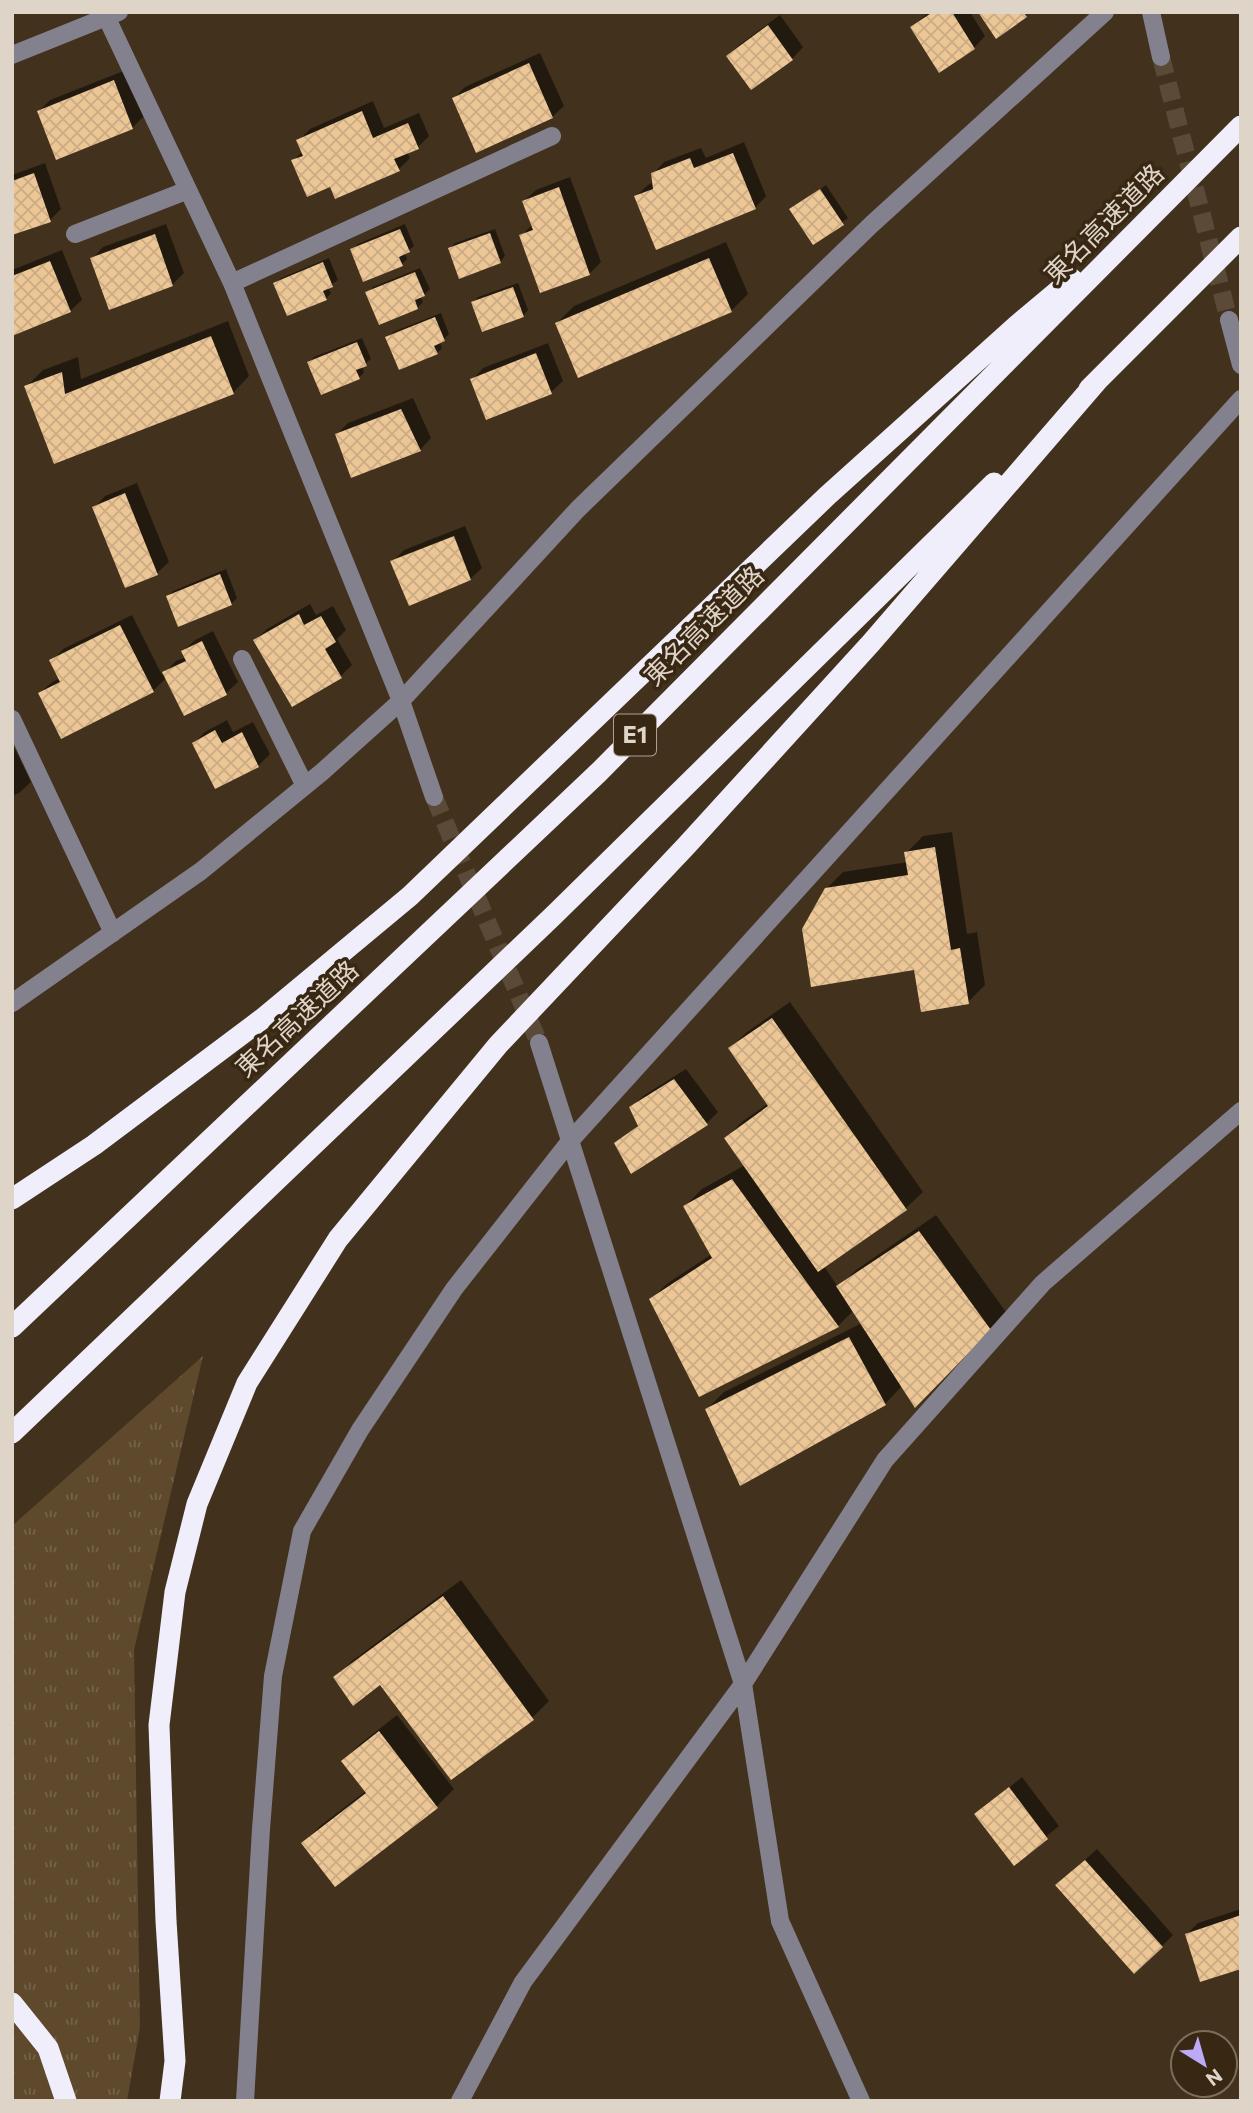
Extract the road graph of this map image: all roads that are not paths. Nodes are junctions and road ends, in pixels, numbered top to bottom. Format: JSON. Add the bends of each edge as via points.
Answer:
{"nodes":[{"id":1,"x":1104,"y":12,"type":"edge"},
{"id":2,"x":1151,"y":12,"type":"edge"},
{"id":3,"x":110,"y":14,"type":"edge"},
{"id":4,"x":12,"y":55,"type":"edge"},
{"id":5,"x":1161,"y":57,"type":"tunnel mouth"},
{"id":6,"x":1241,"y":126,"type":"edge"},
{"id":7,"x":552,"y":136,"type":"dead end"},
{"id":8,"x":188,"y":190,"type":"junction"},
{"id":9,"x":1178,"y":190,"type":"junction"},
{"id":10,"x":75,"y":234,"type":"dead end"},
{"id":11,"x":1241,"y":237,"type":"edge"},
{"id":12,"x":232,"y":283,"type":"junction"},
{"id":13,"x":1229,"y":320,"type":"tunnel mouth"},
{"id":14,"x":1241,"y":365,"type":"edge"},
{"id":15,"x":1099,"y":379,"type":"junction"},
{"id":16,"x":1241,"y":399,"type":"edge"},
{"id":17,"x":242,"y":659,"type":"dead end"},
{"id":18,"x":401,"y":701,"type":"junction"},
{"id":19,"x":12,"y":719,"type":"edge"},
{"id":20,"x":305,"y":786,"type":"junction"},
{"id":21,"x":434,"y":797,"type":"tunnel mouth"},
{"id":22,"x":113,"y":933,"type":"junction"},
{"id":23,"x":12,"y":1003,"type":"edge"},
{"id":24,"x":539,"y":1043,"type":"tunnel mouth"},
{"id":25,"x":1241,"y":1111,"type":"edge"},
{"id":26,"x":570,"y":1140,"type":"junction"},
{"id":27,"x":12,"y":1199,"type":"edge"},
{"id":28,"x":12,"y":1327,"type":"edge"},
{"id":29,"x":12,"y":1433,"type":"edge"},
{"id":30,"x":743,"y":1684,"type":"junction"},
{"id":31,"x":12,"y":2004,"type":"edge"},
{"id":32,"x":66,"y":2101,"type":"edge"},
{"id":33,"x":170,"y":2101,"type":"edge"},
{"id":34,"x":245,"y":2101,"type":"edge"},
{"id":35,"x":460,"y":2101,"type":"edge"},
{"id":36,"x":861,"y":2101,"type":"edge"}],
"edges":[{"from":1,"to":18,"type":"street","via":[[872,224],[578,509]]},
{"from":2,"to":5,"type":"street"},
{"from":3,"to":4,"type":"street"},
{"from":3,"to":8,"type":"street"},
{"from":6,"to":9,"type":"highway","name":"東名高速道路","number":"E1"},
{"from":7,"to":12,"type":"street"},
{"from":8,"to":10,"type":"street"},
{"from":8,"to":12,"type":"street"},
{"from":9,"to":27,"type":"highway","via":[[1016,326],[827,496],[410,895],[262,1019],[94,1145]]},
{"from":9,"to":28,"type":"highway","name":"東名高速道路","number":"E1","via":[[598,773]]},
{"from":11,"to":15,"type":"highway"},
{"from":12,"to":18,"type":"street"},
{"from":13,"to":14,"type":"street"},
{"from":15,"to":29,"type":"highway","via":[[554,915]]},
{"from":15,"to":33,"type":"highway","via":[[862,653],[498,1045],[338,1239],[247,1383],[197,1504],[175,1592],[159,1725],[175,2061]]},
{"from":16,"to":26,"type":"street"},
{"from":17,"to":20,"type":"street"},
{"from":18,"to":20,"type":"street"},
{"from":18,"to":21,"type":"street"},
{"from":19,"to":22,"type":"street"},
{"from":20,"to":22,"type":"street","via":[[201,871]]},
{"from":22,"to":23,"type":"street"},
{"from":24,"to":26,"type":"street"},
{"from":25,"to":30,"type":"street","via":[[1043,1283],[885,1460]]},
{"from":26,"to":30,"type":"street"},
{"from":26,"to":34,"type":"street","via":[[454,1289],[360,1430],[302,1531],[273,1676]]},
{"from":30,"to":35,"type":"street","via":[[523,1982]]},
{"from":30,"to":36,"type":"street","via":[[780,1921]]},
{"from":31,"to":32,"type":"highway","via":[[48,2048]]}]}
